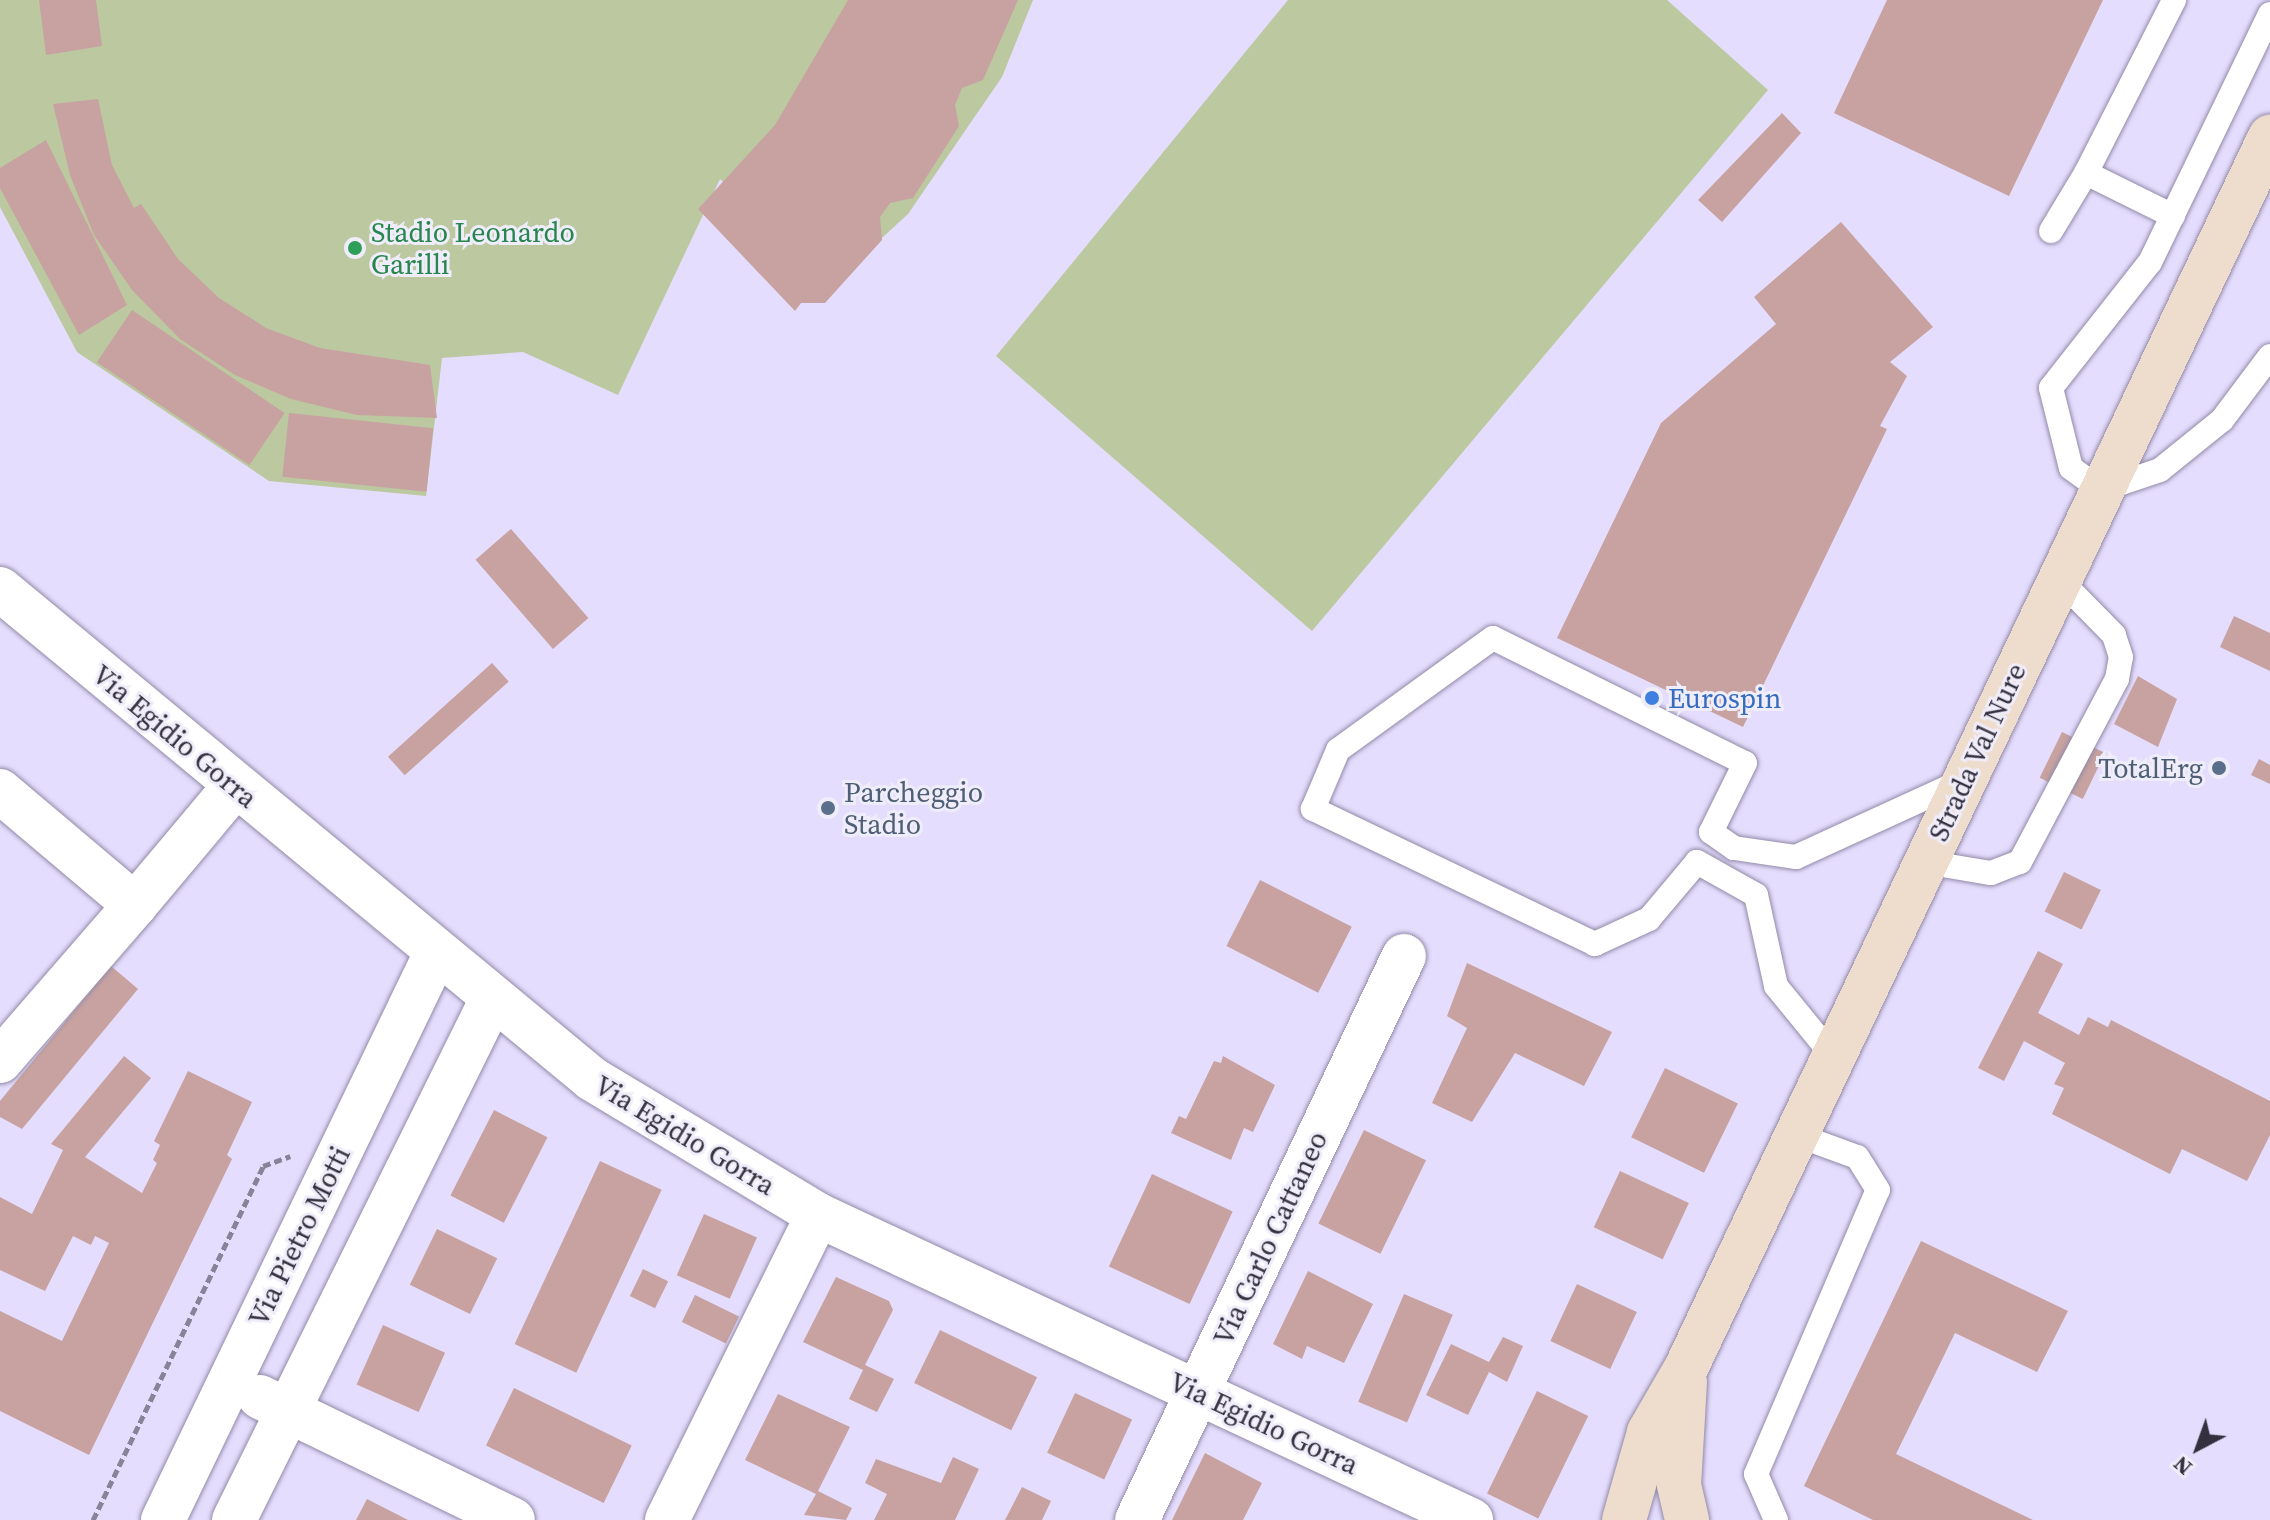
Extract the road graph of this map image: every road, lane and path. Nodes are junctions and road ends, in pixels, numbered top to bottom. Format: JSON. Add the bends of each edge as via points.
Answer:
{"nodes":[{"id":1,"x":2174,"y":0,"type":"edge"},
{"id":2,"x":2270,"y":14,"type":"edge"},
{"id":3,"x":2270,"y":137,"type":"edge"},
{"id":4,"x":2086,"y":173,"type":"junction"},
{"id":5,"x":2173,"y":216,"type":"junction"},
{"id":6,"x":2051,"y":231,"type":"dead end"},
{"id":7,"x":2268,"y":365,"type":"edge"},
{"id":8,"x":2101,"y":490,"type":"junction"},
{"id":9,"x":2059,"y":579,"type":"junction"},
{"id":10,"x":0,"y":589,"type":"edge"},
{"id":11,"x":1964,"y":780,"type":"junction"},
{"id":12,"x":235,"y":786,"type":"junction"},
{"id":13,"x":0,"y":791,"type":"edge"},
{"id":14,"x":1925,"y":862,"type":"junction"},
{"id":15,"x":135,"y":905,"type":"junction"},
{"id":16,"x":436,"y":953,"type":"junction"},
{"id":17,"x":1404,"y":956,"type":"dead end"},
{"id":18,"x":492,"y":999,"type":"junction"},
{"id":19,"x":1833,"y":1056,"type":"junction"},
{"id":20,"x":0,"y":1061,"type":"edge"},
{"id":21,"x":1797,"y":1135,"type":"junction"},
{"id":22,"x":300,"y":1152,"type":"dead end"},
{"id":23,"x":818,"y":1215,"type":"junction"},
{"id":24,"x":1686,"y":1368,"type":"junction"},
{"id":25,"x":229,"y":1381,"type":"junction"},
{"id":26,"x":1197,"y":1392,"type":"junction"},
{"id":27,"x":285,"y":1410,"type":"junction"},
{"id":28,"x":93,"y":1520,"type":"edge"},
{"id":29,"x":163,"y":1520,"type":"edge"},
{"id":30,"x":234,"y":1520,"type":"edge"},
{"id":31,"x":513,"y":1520,"type":"edge"},
{"id":32,"x":667,"y":1520,"type":"edge"},
{"id":33,"x":1137,"y":1520,"type":"edge"},
{"id":34,"x":1471,"y":1520,"type":"edge"},
{"id":35,"x":1624,"y":1520,"type":"edge"},
{"id":36,"x":1687,"y":1520,"type":"edge"},
{"id":37,"x":1776,"y":1520,"type":"edge"}],
"edges":[{"from":1,"to":4,"type":"lane"},
{"from":2,"to":5,"type":"lane"},
{"from":3,"to":8,"type":"main road","name":"Strada Val Nure"},
{"from":4,"to":5,"type":"lane"},
{"from":4,"to":6,"type":"lane"},
{"from":5,"to":8,"type":"lane","via":[[2150,262],[2051,388],[2071,468]]},
{"from":7,"to":8,"type":"lane","via":[[2222,420],[2160,470]]},
{"from":8,"to":9,"type":"main road","name":"Strada Val Nure"},
{"from":9,"to":11,"type":"main road","name":"Strada Val Nure"},
{"from":9,"to":14,"type":"lane","via":[[2114,635],[2121,657],[2117,679],[2020,862],[1991,873]]},
{"from":10,"to":12,"type":"street","name":"Via Egidio Gorra"},
{"from":11,"to":14,"type":"main road","name":"Strada Val Nure"},
{"from":11,"to":19,"type":"lane","via":[[1796,857],[1734,848],[1711,832],[1745,763],[1493,638],[1338,750],[1313,809],[1595,944],[1649,919],[1697,862],[1756,895],[1776,986]]},
{"from":12,"to":15,"type":"street"},
{"from":12,"to":16,"type":"street","name":"Via Egidio Gorra"},
{"from":13,"to":15,"type":"street"},
{"from":14,"to":19,"type":"main road","name":"Strada Val Nure"},
{"from":15,"to":20,"type":"street"},
{"from":16,"to":18,"type":"street","name":"Via Egidio Gorra"},
{"from":16,"to":25,"type":"street","name":"Via Pietro Motti"},
{"from":17,"to":26,"type":"street","name":"Via Carlo Cattaneo"},
{"from":18,"to":23,"type":"street","name":"Via Egidio Gorra","via":[[592,1079]]},
{"from":18,"to":27,"type":"street"},
{"from":19,"to":21,"type":"main road","name":"Strada Val Nure"},
{"from":21,"to":24,"type":"main road","name":"Strada Val Nure"},
{"from":21,"to":37,"type":"lane","via":[[1857,1157],[1878,1190],[1756,1474]]},
{"from":22,"to":28,"type":"path","via":[[263,1166]]},
{"from":23,"to":26,"type":"street","name":"Via Egidio Gorra"},
{"from":23,"to":32,"type":"street"},
{"from":24,"to":35,"type":"main road","name":"Strada Val Nure","via":[[1649,1432]]},
{"from":24,"to":36,"type":"main road","via":[[1679,1485]]},
{"from":25,"to":27,"type":"street"},
{"from":25,"to":29,"type":"street","name":"Via Pietro Motti"},
{"from":26,"to":33,"type":"street","name":"Via Carlo Cattaneo"},
{"from":26,"to":34,"type":"street","name":"Via Egidio Gorra"},
{"from":27,"to":30,"type":"street"},
{"from":27,"to":31,"type":"street"}]}
